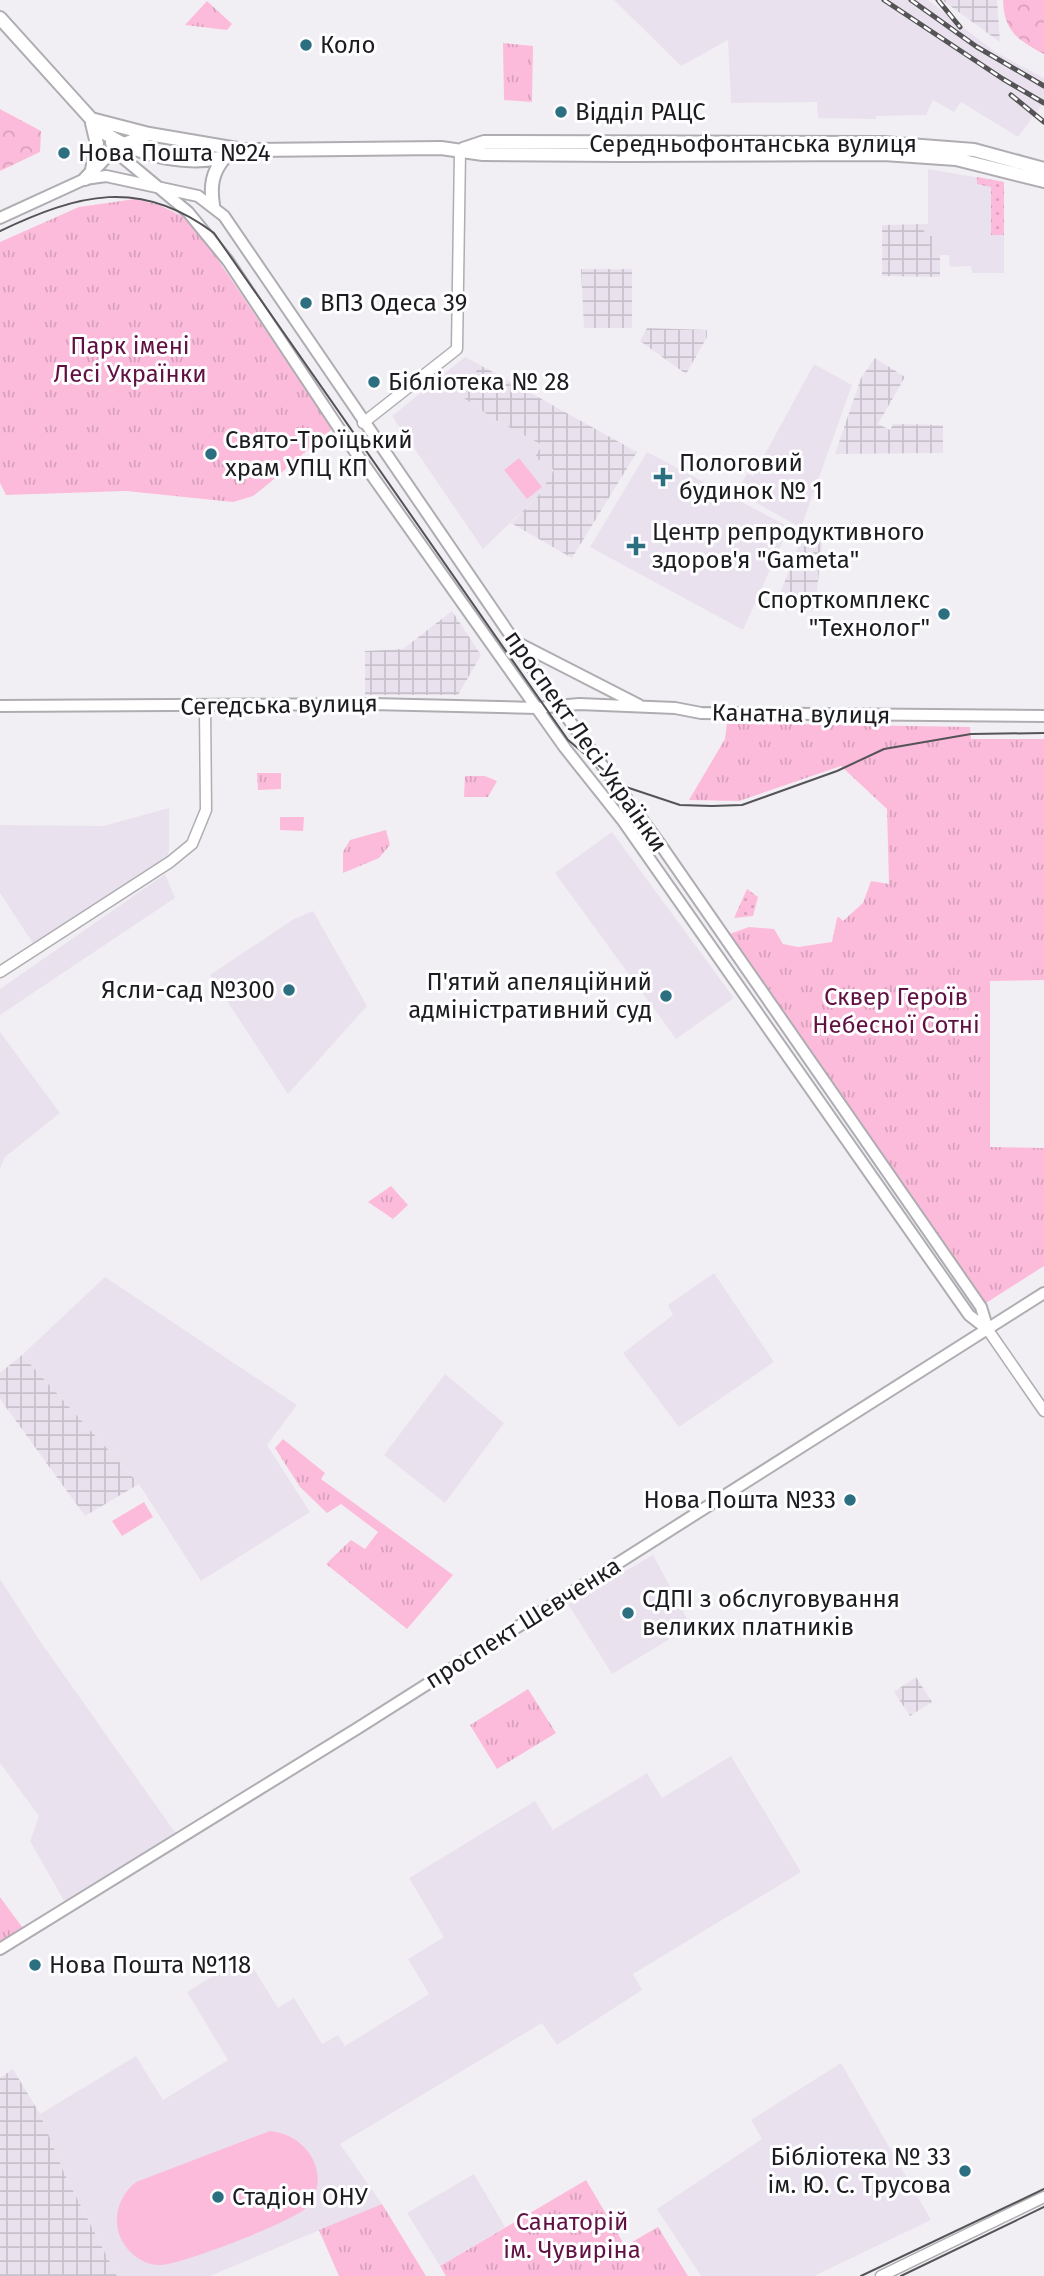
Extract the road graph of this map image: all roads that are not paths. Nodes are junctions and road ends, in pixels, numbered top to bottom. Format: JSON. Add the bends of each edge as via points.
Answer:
{"nodes":[{"id":1,"x":0,"y":18,"type":"edge"},
{"id":2,"x":91,"y":119,"type":"junction"},
{"id":3,"x":149,"y":134,"type":"junction"},
{"id":4,"x":118,"y":146,"type":"junction"},
{"id":5,"x":243,"y":150,"type":"junction"},
{"id":6,"x":460,"y":151,"type":"junction"},
{"id":7,"x":225,"y":157,"type":"junction"},
{"id":8,"x":1044,"y":169,"type":"edge"},
{"id":9,"x":87,"y":177,"type":"junction"},
{"id":10,"x":1044,"y":181,"type":"edge"},
{"id":11,"x":156,"y":185,"type":"junction"},
{"id":12,"x":213,"y":205,"type":"junction"},
{"id":13,"x":0,"y":218,"type":"edge"},
{"id":14,"x":200,"y":225,"type":"junction"},
{"id":15,"x":363,"y":423,"type":"junction"},
{"id":16,"x":515,"y":641,"type":"junction"},
{"id":17,"x":558,"y":705,"type":"junction"},
{"id":18,"x":0,"y":706,"type":"edge"},
{"id":19,"x":205,"y":706,"type":"junction"},
{"id":20,"x":642,"y":707,"type":"junction"},
{"id":21,"x":537,"y":708,"type":"junction"},
{"id":22,"x":1044,"y":716,"type":"edge"},
{"id":23,"x":0,"y":972,"type":"edge"},
{"id":24,"x":1044,"y":1293,"type":"edge"},
{"id":25,"x":988,"y":1330,"type":"junction"},
{"id":26,"x":1044,"y":1411,"type":"edge"},
{"id":27,"x":0,"y":1949,"type":"edge"},
{"id":28,"x":1044,"y":2197,"type":"edge"},
{"id":29,"x":881,"y":2276,"type":"edge"}],
"edges":[{"from":1,"to":2,"type":"main road"},
{"from":2,"to":3,"type":"main road","name":"Середньофонтанська вулиця"},
{"from":2,"to":4,"type":"main road","name":"Середньофонтанська вулиця"},
{"from":2,"to":9,"type":"main road","via":[[97,144]]},
{"from":3,"to":4,"type":"main road"},
{"from":3,"to":5,"type":"main road","name":"Середньофонтанська вулиця"},
{"from":4,"to":7,"type":"main road","name":"Середньофонтанська вулиця","via":[[156,156]]},
{"from":4,"to":9,"type":"main road"},
{"from":4,"to":11,"type":"main road","name":"проспект Лесі Українки"},
{"from":5,"to":6,"type":"main road","name":"Середньофонтанська вулиця"},
{"from":5,"to":7,"type":"main road","name":"Середньофонтанська вулиця"},
{"from":6,"to":8,"type":"main road","name":"Середньофонтанська вулиця","via":[[484,142],[883,143],[974,150]]},
{"from":6,"to":10,"type":"main road","name":"Середньофонтанська вулиця","via":[[884,154],[956,159]]},
{"from":6,"to":15,"type":"street","via":[[457,349]]},
{"from":7,"to":12,"type":"main road","via":[[213,175]]},
{"from":9,"to":11,"type":"main road","name":"проспект Лесі Українки"},
{"from":9,"to":13,"type":"main road"},
{"from":11,"to":12,"type":"main road","name":"проспект Лесі Українки","via":[[198,196]]},
{"from":11,"to":14,"type":"main road","name":"проспект Лесі Українки"},
{"from":12,"to":14,"type":"main road","via":[[203,209]]},
{"from":12,"to":15,"type":"main road","name":"проспект Лесі Українки"},
{"from":14,"to":21,"type":"main road","name":"проспект Лесі Українки"},
{"from":15,"to":16,"type":"main road","name":"проспект Лесі Українки"},
{"from":16,"to":17,"type":"main road","name":"проспект Лесі Українки"},
{"from":16,"to":20,"type":"main road"},
{"from":17,"to":20,"type":"main road","name":"Канатна вулиця"},
{"from":17,"to":21,"type":"main road","name":"Сегедська вулиця"},
{"from":17,"to":25,"type":"main road","name":"проспект Лесі Українки","via":[[660,844],[981,1307]]},
{"from":18,"to":19,"type":"main road","name":"Сегедська вулиця"},
{"from":19,"to":21,"type":"main road","name":"Сегедська вулиця"},
{"from":19,"to":23,"type":"street","via":[[206,810],[192,844]]},
{"from":20,"to":22,"type":"main road","name":"Канатна вулиця","via":[[701,713]]},
{"from":21,"to":25,"type":"main road","name":"проспект Лесі Українки","via":[[623,821],[969,1315]]},
{"from":24,"to":25,"type":"main road","name":"проспект Шевченка"},
{"from":25,"to":26,"type":"street","name":"проспект Лесі Українки"},
{"from":25,"to":27,"type":"main road","name":"проспект Шевченка"},
{"from":28,"to":29,"type":"street"}]}
